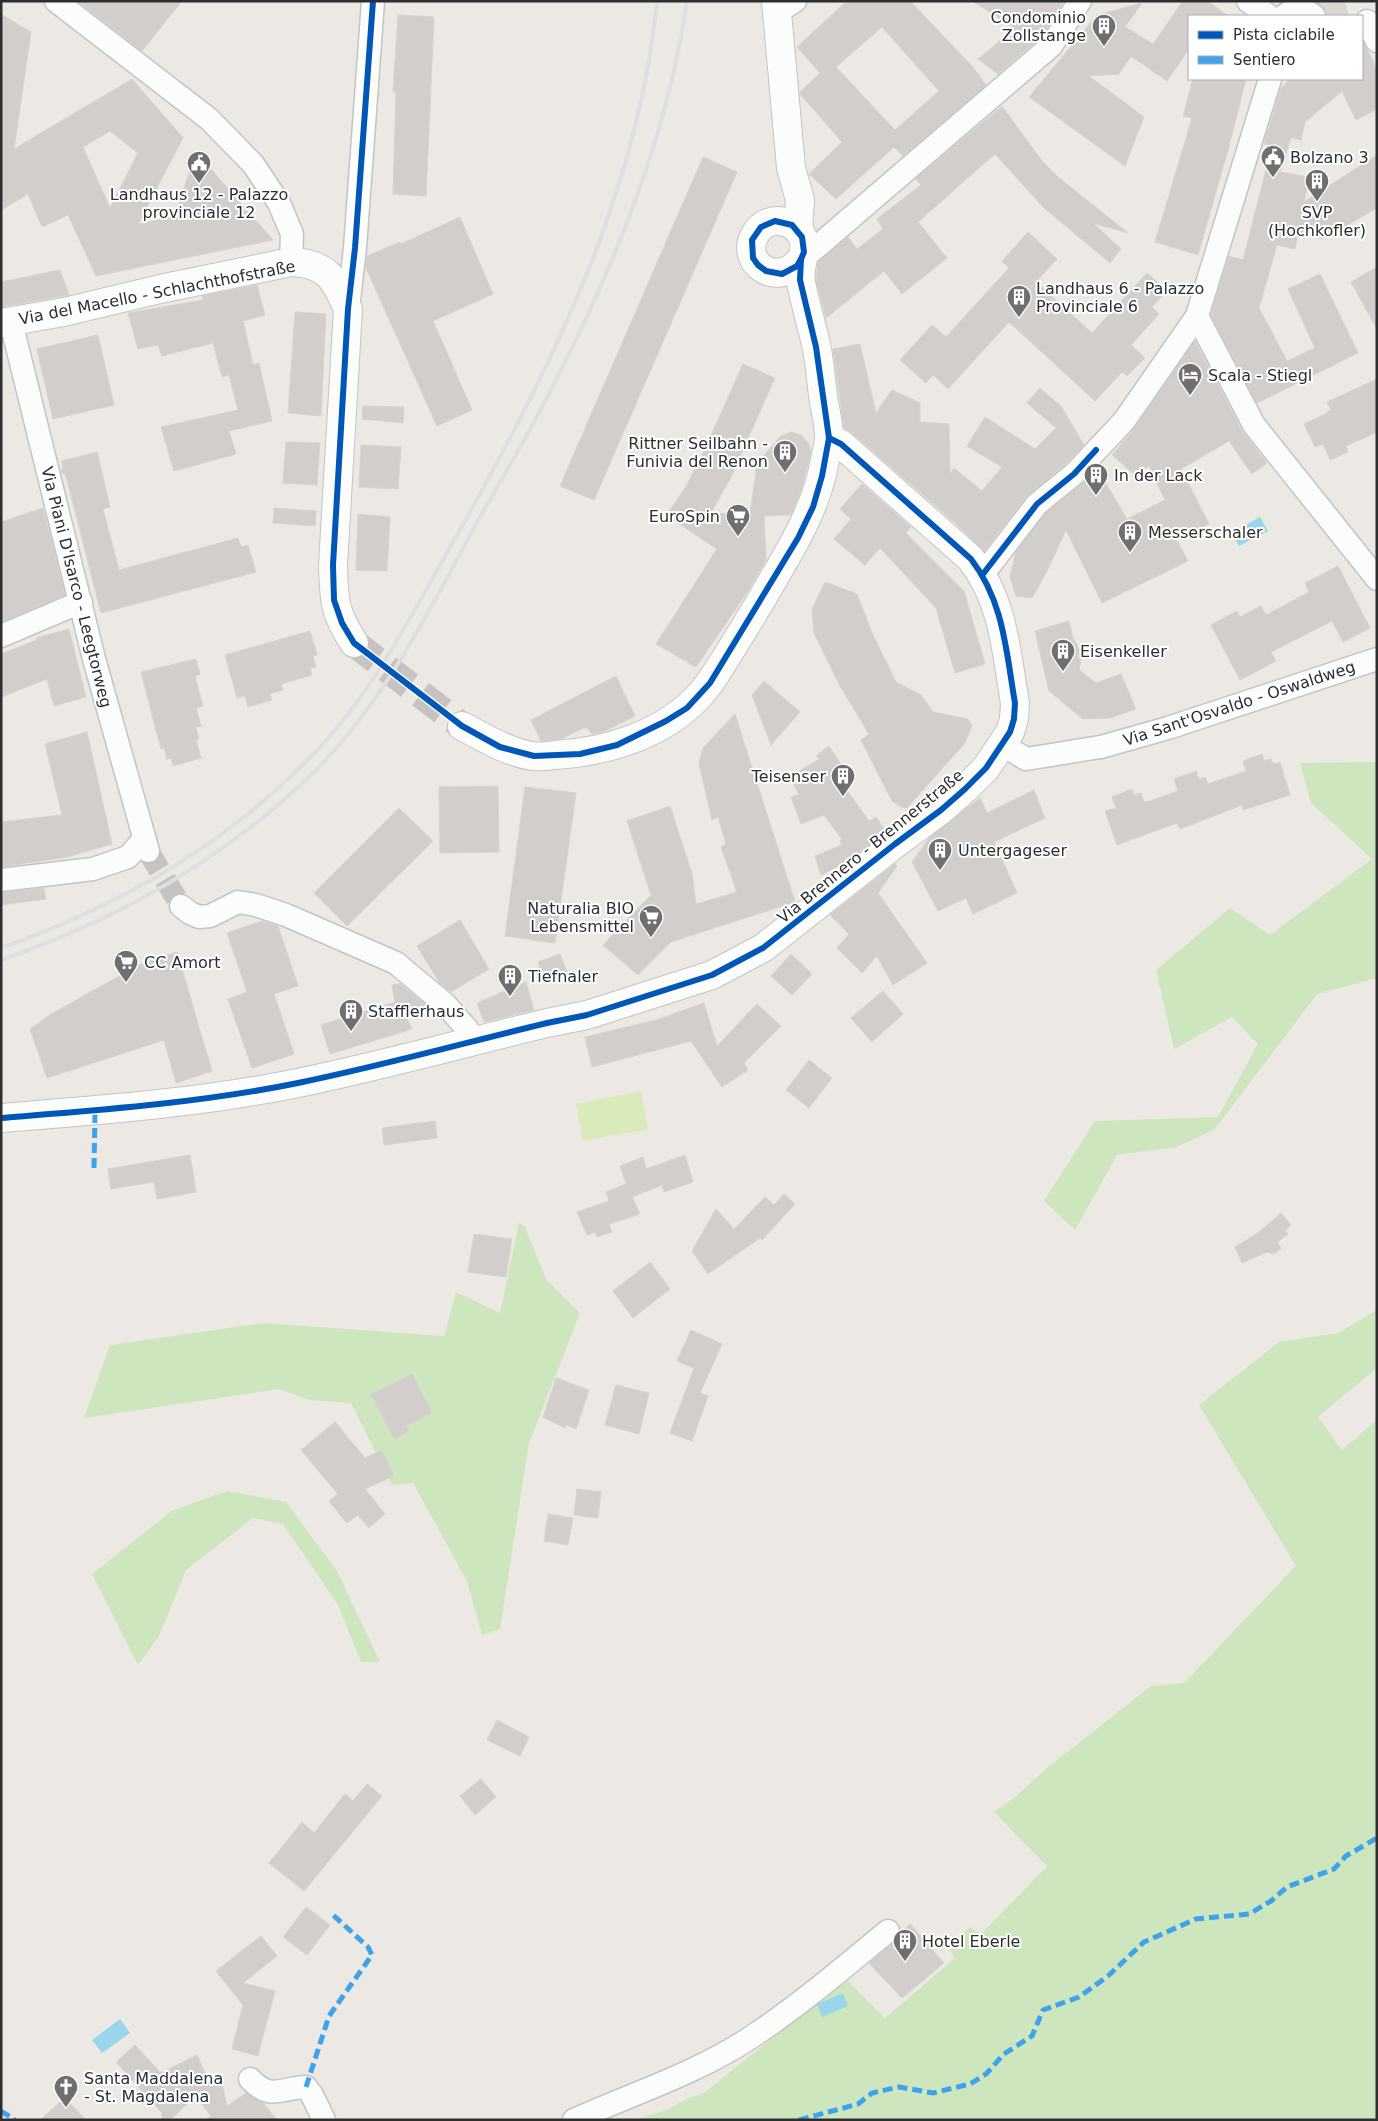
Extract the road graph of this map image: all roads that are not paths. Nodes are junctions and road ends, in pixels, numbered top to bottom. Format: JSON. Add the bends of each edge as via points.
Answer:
{"nodes":[{"id":1,"x":56,"y":1,"type":"edge"},
{"id":2,"x":374,"y":1,"type":"edge"},
{"id":3,"x":1080,"y":1,"type":"edge"},
{"id":4,"x":1248,"y":1,"type":"edge"},
{"id":5,"x":783,"y":5,"type":"edge"},
{"id":6,"x":1311,"y":9,"type":"edge"},
{"id":7,"x":1268,"y":15,"type":"edge"},
{"id":8,"x":1285,"y":15,"type":"edge"},
{"id":9,"x":1368,"y":19,"type":"edge"},
{"id":10,"x":1377,"y":41,"type":"edge"},
{"id":11,"x":1270,"y":80,"type":"edge"},
{"id":12,"x":791,"y":168,"type":"junction"},
{"id":13,"x":767,"y":223,"type":"junction"},
{"id":14,"x":801,"y":247,"type":"junction"},
{"id":15,"x":291,"y":262,"type":"junction"},
{"id":16,"x":774,"y":274,"type":"junction"},
{"id":17,"x":348,"y":309,"type":"junction"},
{"id":18,"x":1197,"y":316,"type":"junction"},
{"id":19,"x":6,"y":323,"type":"edge"},
{"id":20,"x":816,"y":347,"type":"junction"},
{"id":21,"x":829,"y":438,"type":"junction"},
{"id":22,"x":983,"y":574,"type":"junction"},
{"id":23,"x":1377,"y":578,"type":"edge"},
{"id":24,"x":81,"y":602,"type":"junction"},
{"id":25,"x":1,"y":636,"type":"edge"},
{"id":26,"x":354,"y":643,"type":"tunnel mouth"},
{"id":27,"x":1377,"y":659,"type":"edge"},
{"id":28,"x":462,"y":726,"type":"tunnel mouth"},
{"id":29,"x":1003,"y":745,"type":"junction"},
{"id":30,"x":1,"y":880,"type":"edge"},
{"id":31,"x":181,"y":906,"type":"tunnel mouth"},
{"id":32,"x":471,"y":1041,"type":"junction"},
{"id":33,"x":1,"y":1118,"type":"edge"},
{"id":34,"x":888,"y":1931,"type":"dead end"},
{"id":35,"x":250,"y":2080,"type":"dead end"},
{"id":36,"x":324,"y":2120,"type":"edge"},
{"id":37,"x":574,"y":2120,"type":"edge"}],
"edges":[{"from":1,"to":15,"type":"street","via":[[209,119],[253,164],[279,203],[292,234]]},
{"from":2,"to":17,"type":"street"},
{"from":3,"to":14,"type":"street","via":[[1051,46],[812,251]]},
{"from":4,"to":7,"type":"street"},
{"from":5,"to":12,"type":"street"},
{"from":6,"to":8,"type":"street"},
{"from":9,"to":10,"type":"street"},
{"from":11,"to":18,"type":"street"},
{"from":12,"to":13,"type":"street","via":[[776,209]]},
{"from":12,"to":14,"type":"street","via":[[800,200]]},
{"from":13,"to":14,"type":"street","via":[[784,221]]},
{"from":13,"to":16,"type":"street","via":[[756,232],[751,249],[758,266]]},
{"from":14,"to":16,"type":"street","via":[[790,271]]},
{"from":14,"to":20,"type":"street","via":[[800,280]]},
{"from":15,"to":17,"type":"street","name":"Via del Macello - Schlachthofstraße","via":[[308,263],[322,269],[338,285]]},
{"from":15,"to":19,"type":"street","name":"Via del Macello - Schlachthofstraße"},
{"from":16,"to":20,"type":"street","via":[[800,328]]},
{"from":17,"to":26,"type":"street","via":[[333,565],[334,600]]},
{"from":18,"to":22,"type":"street","via":[[1124,421],[1074,474],[1037,504]]},
{"from":18,"to":23,"type":"street","via":[[1254,425]]},
{"from":19,"to":24,"type":"street","name":"Via Piani D'Isarco - Leegtorweg"},
{"from":20,"to":21,"type":"street"},
{"from":21,"to":22,"type":"street","name":"Via Brennero - Brennerstraße","via":[[841,444],[971,559]]},
{"from":21,"to":28,"type":"street","via":[[818,492],[798,538],[710,683],[687,708],[643,734],[580,754],[534,756],[500,747]]},
{"from":22,"to":29,"type":"street","name":"Via Brennero - Brennerstraße","via":[[996,603],[1015,703],[1012,726]]},
{"from":24,"to":25,"type":"street"},
{"from":24,"to":30,"type":"street","name":"Via Piani D'Isarco - Leegtorweg","via":[[146,845],[128,857],[93,869]]},
{"from":27,"to":29,"type":"street","name":"Via Sant'Osvaldo - Oswaldweg","via":[[1101,747],[1026,759]]},
{"from":29,"to":32,"type":"street","name":"Via Brennero - Brennerstraße","via":[[986,768],[941,810],[763,948],[712,975],[587,1015]]},
{"from":31,"to":32,"type":"street","via":[[199,917],[210,916],[238,902],[256,905],[396,963],[446,1005],[467,1028]]},
{"from":32,"to":33,"type":"street","name":"Via Brennero - Brennerstraße","via":[[298,1083],[200,1099]]},
{"from":34,"to":37,"type":"street","via":[[753,2036],[640,2094]]},
{"from":35,"to":36,"type":"street","via":[[266,2092],[306,2087]]}]}
